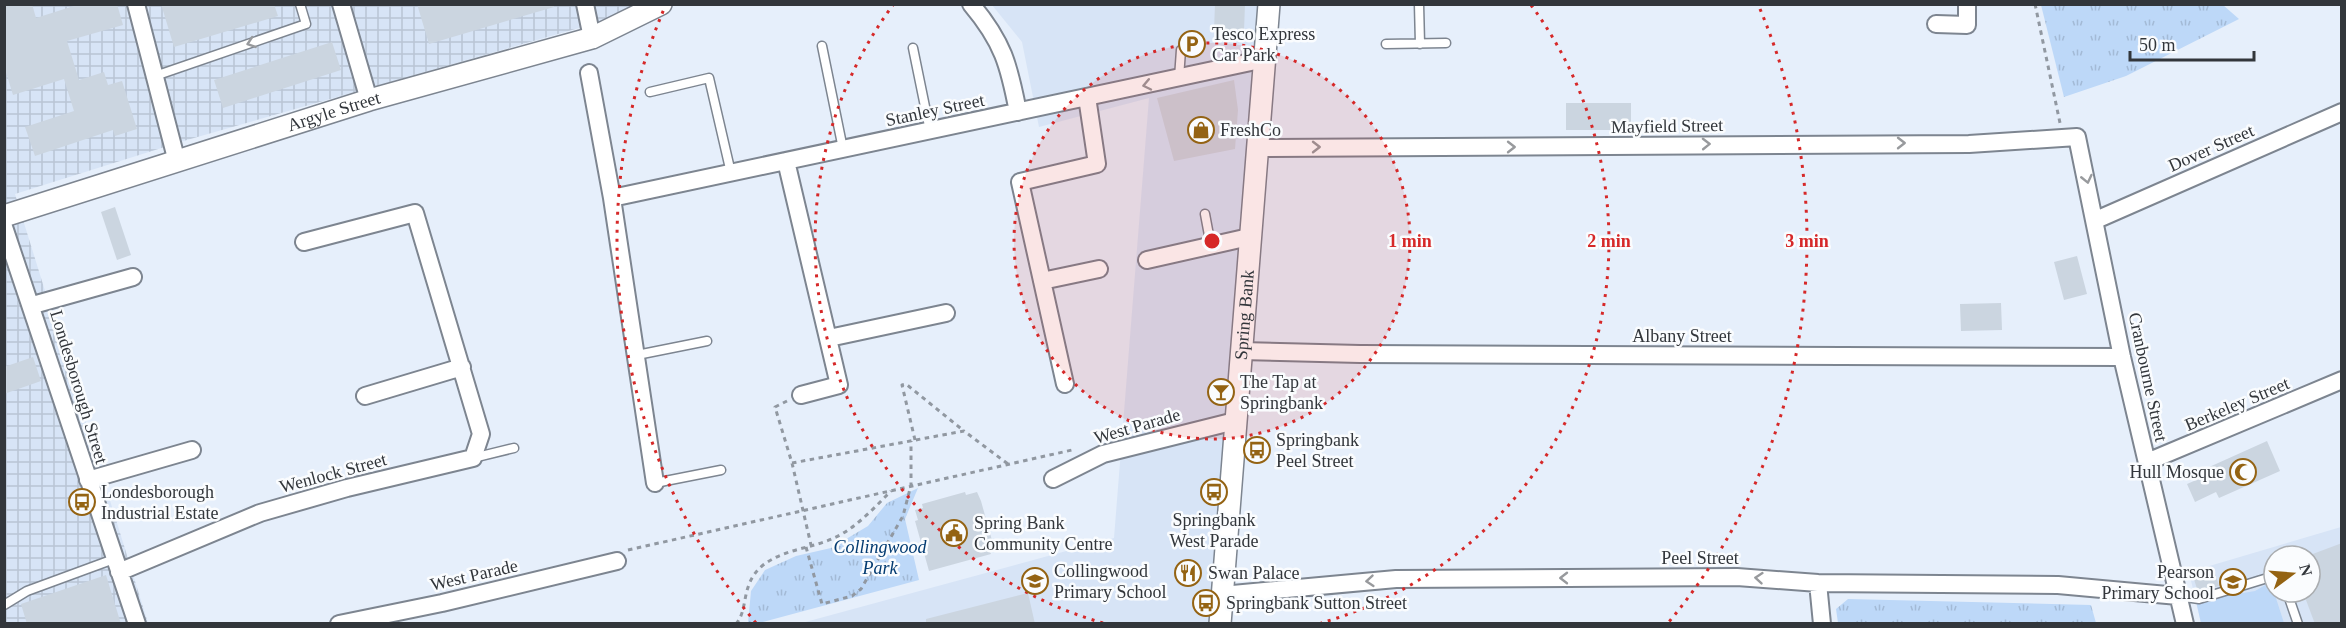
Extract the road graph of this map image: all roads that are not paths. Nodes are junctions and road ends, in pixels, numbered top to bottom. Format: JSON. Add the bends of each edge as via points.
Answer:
{"nodes":[{"id":1,"x":136,"y":4,"type":"edge"},
{"id":2,"x":300,"y":4,"type":"edge"},
{"id":3,"x":341,"y":4,"type":"edge"},
{"id":4,"x":585,"y":4,"type":"edge"},
{"id":5,"x":661,"y":4,"type":"edge"},
{"id":6,"x":971,"y":4,"type":"edge"},
{"id":7,"x":1269,"y":4,"type":"edge"},
{"id":8,"x":1419,"y":4,"type":"edge"},
{"id":9,"x":1967,"y":4,"type":"edge"},
{"id":10,"x":1936,"y":24,"type":"dead end"},
{"id":11,"x":592,"y":38,"type":"junction"},
{"id":12,"x":1446,"y":43,"type":"dead end"},
{"id":13,"x":1386,"y":44,"type":"dead end"},
{"id":14,"x":1420,"y":44,"type":"junction"},
{"id":15,"x":822,"y":46,"type":"dead end"},
{"id":16,"x":913,"y":48,"type":"dead end"},
{"id":17,"x":1181,"y":50,"type":"dead end"},
{"id":18,"x":1265,"y":59,"type":"junction"},
{"id":19,"x":589,"y":73,"type":"dead end"},
{"id":20,"x":155,"y":76,"type":"junction"},
{"id":21,"x":1179,"y":78,"type":"junction"},
{"id":22,"x":650,"y":92,"type":"dead end"},
{"id":23,"x":1087,"y":98,"type":"junction"},
{"id":24,"x":369,"y":100,"type":"junction"},
{"id":25,"x":1018,"y":112,"type":"junction"},
{"id":26,"x":2342,"y":112,"type":"edge"},
{"id":27,"x":930,"y":131,"type":"junction"},
{"id":28,"x":2070,"y":138,"type":"joint"},
{"id":29,"x":1257,"y":148,"type":"junction"},
{"id":30,"x":843,"y":149,"type":"junction"},
{"id":31,"x":786,"y":161,"type":"junction"},
{"id":32,"x":177,"y":162,"type":"junction"},
{"id":33,"x":731,"y":173,"type":"junction"},
{"id":34,"x":612,"y":198,"type":"junction"},
{"id":35,"x":1205,"y":214,"type":"dead end"},
{"id":36,"x":4,"y":216,"type":"edge"},
{"id":37,"x":2096,"y":220,"type":"junction"},
{"id":38,"x":4,"y":227,"type":"edge"},
{"id":39,"x":1249,"y":237,"type":"junction"},
{"id":40,"x":304,"y":242,"type":"dead end"},
{"id":41,"x":1211,"y":246,"type":"junction"},
{"id":42,"x":1147,"y":260,"type":"dead end"},
{"id":43,"x":1100,"y":269,"type":"dead end"},
{"id":44,"x":133,"y":277,"type":"dead end"},
{"id":45,"x":1042,"y":281,"type":"junction"},
{"id":46,"x":33,"y":305,"type":"junction"},
{"id":47,"x":946,"y":313,"type":"dead end"},
{"id":48,"x":829,"y":338,"type":"junction"},
{"id":49,"x":707,"y":341,"type":"dead end"},
{"id":50,"x":1241,"y":351,"type":"junction"},
{"id":51,"x":637,"y":355,"type":"junction"},
{"id":52,"x":2122,"y":357,"type":"junction"},
{"id":53,"x":462,"y":367,"type":"junction"},
{"id":54,"x":2342,"y":380,"type":"edge"},
{"id":55,"x":1065,"y":384,"type":"dead end"},
{"id":56,"x":365,"y":396,"type":"dead end"},
{"id":57,"x":801,"y":396,"type":"road end"},
{"id":58,"x":1236,"y":421,"type":"junction"},
{"id":59,"x":514,"y":448,"type":"dead end"},
{"id":60,"x":192,"y":450,"type":"dead end"},
{"id":61,"x":472,"y":458,"type":"junction"},
{"id":62,"x":2147,"y":462,"type":"junction"},
{"id":63,"x":721,"y":470,"type":"dead end"},
{"id":64,"x":1053,"y":479,"type":"dead end"},
{"id":65,"x":88,"y":480,"type":"junction"},
{"id":66,"x":655,"y":483,"type":"joint"},
{"id":67,"x":616,"y":561,"type":"road end"},
{"id":68,"x":116,"y":566,"type":"junction"},
{"id":69,"x":2262,"y":580,"type":"edge"},
{"id":70,"x":1818,"y":583,"type":"junction"},
{"id":71,"x":1222,"y":595,"type":"junction"},
{"id":72,"x":2178,"y":597,"type":"junction"},
{"id":73,"x":2291,"y":604,"type":"edge"},
{"id":74,"x":4,"y":605,"type":"edge"},
{"id":75,"x":137,"y":624,"type":"edge"},
{"id":76,"x":339,"y":624,"type":"edge"},
{"id":77,"x":1220,"y":624,"type":"edge"},
{"id":78,"x":1822,"y":624,"type":"edge"},
{"id":79,"x":2185,"y":624,"type":"edge"},
{"id":80,"x":2298,"y":624,"type":"edge"}],
"edges":[{"from":1,"to":20,"type":"street"},
{"from":2,"to":20,"type":"lane","one_way":true,"via":[[306,24]]},
{"from":3,"to":24,"type":"street"},
{"from":4,"to":11,"type":"street"},
{"from":5,"to":11,"type":"street","name":"Argyle Street"},
{"from":6,"to":25,"type":"street","via":[[993,30],[1010,72]]},
{"from":7,"to":18,"type":"street","name":"Spring Bank"},
{"from":8,"to":14,"type":"lane"},
{"from":9,"to":10,"type":"street","via":[[1967,25]]},
{"from":11,"to":24,"type":"street","name":"Argyle Street"},
{"from":12,"to":14,"type":"lane"},
{"from":13,"to":14,"type":"lane"},
{"from":15,"to":30,"type":"lane"},
{"from":16,"to":27,"type":"lane"},
{"from":17,"to":21,"type":"lane"},
{"from":18,"to":21,"type":"street","name":"Stanley Street"},
{"from":18,"to":29,"type":"street","name":"Spring Bank"},
{"from":19,"to":34,"type":"street"},
{"from":20,"to":32,"type":"street"},
{"from":21,"to":23,"type":"street","name":"Stanley Street","one_way":true},
{"from":22,"to":33,"type":"lane","via":[[710,78]]},
{"from":23,"to":25,"type":"street","name":"Stanley Street"},
{"from":23,"to":45,"type":"street","via":[[1097,165],[1020,182]]},
{"from":24,"to":32,"type":"street","name":"Argyle Street"},
{"from":25,"to":27,"type":"street","name":"Stanley Street"},
{"from":26,"to":37,"type":"street","name":"Dover Street"},
{"from":27,"to":30,"type":"street","name":"Stanley Street"},
{"from":29,"to":28,"type":"street","name":"Mayfield Street","one_way":true,"via":[[1969,144]]},
{"from":28,"to":37,"type":"street","name":"Cranbourne Street","one_way":true},
{"from":29,"to":39,"type":"street","name":"Spring Bank"},
{"from":30,"to":31,"type":"street","name":"Stanley Street"},
{"from":31,"to":33,"type":"street","name":"Stanley Street"},
{"from":31,"to":48,"type":"street"},
{"from":32,"to":36,"type":"street","name":"Argyle Street"},
{"from":33,"to":34,"type":"street","name":"Stanley Street"},
{"from":34,"to":51,"type":"street"},
{"from":35,"to":41,"type":"lane"},
{"from":37,"to":52,"type":"street","name":"Cranbourne Street"},
{"from":38,"to":46,"type":"street","name":"Londesborough Street"},
{"from":39,"to":41,"type":"street"},
{"from":39,"to":50,"type":"street","name":"Spring Bank"},
{"from":40,"to":53,"type":"street","via":[[415,213]]},
{"from":41,"to":42,"type":"street"},
{"from":43,"to":45,"type":"street"},
{"from":44,"to":46,"type":"street","name":"Londesborough Street"},
{"from":45,"to":55,"type":"street"},
{"from":46,"to":65,"type":"street","name":"Londesborough Street"},
{"from":47,"to":48,"type":"street"},
{"from":48,"to":57,"type":"street","via":[[839,385]]},
{"from":49,"to":51,"type":"lane"},
{"from":50,"to":52,"type":"street","name":"Albany Street"},
{"from":50,"to":58,"type":"street","name":"Spring Bank"},
{"from":51,"to":66,"type":"street"},
{"from":52,"to":62,"type":"street","name":"Cranbourne Street"},
{"from":53,"to":56,"type":"street"},
{"from":53,"to":61,"type":"street","via":[[481,434]]},
{"from":54,"to":62,"type":"street","name":"Berkeley Street"},
{"from":58,"to":64,"type":"street","name":"West Parade","via":[[1103,454]]},
{"from":58,"to":71,"type":"street","name":"Spring Bank"},
{"from":59,"to":61,"type":"lane"},
{"from":60,"to":65,"type":"street","name":"Londesborough Street"},
{"from":61,"to":68,"type":"street","name":"Wenlock Street","via":[[260,513]]},
{"from":62,"to":72,"type":"street","name":"Cranbourne Street"},
{"from":63,"to":66,"type":"lane"},
{"from":65,"to":68,"type":"street","name":"Londesborough Street"},
{"from":67,"to":76,"type":"street","name":"West Parade"},
{"from":68,"to":74,"type":"lane","via":[[27,591]]},
{"from":68,"to":75,"type":"street","name":"Londesborough Street"},
{"from":69,"to":72,"type":"lane","via":[[2199,599]]},
{"from":70,"to":71,"type":"street","name":"Peel Street","one_way":true,"via":[[1737,577],[1396,579]]},
{"from":70,"to":72,"type":"street","name":"Peel Street","via":[[2058,585]]},
{"from":70,"to":78,"type":"street"},
{"from":71,"to":77,"type":"street","name":"Spring Bank"},
{"from":72,"to":79,"type":"street","name":"Cranbourne Street"},
{"from":73,"to":80,"type":"lane"}]}
